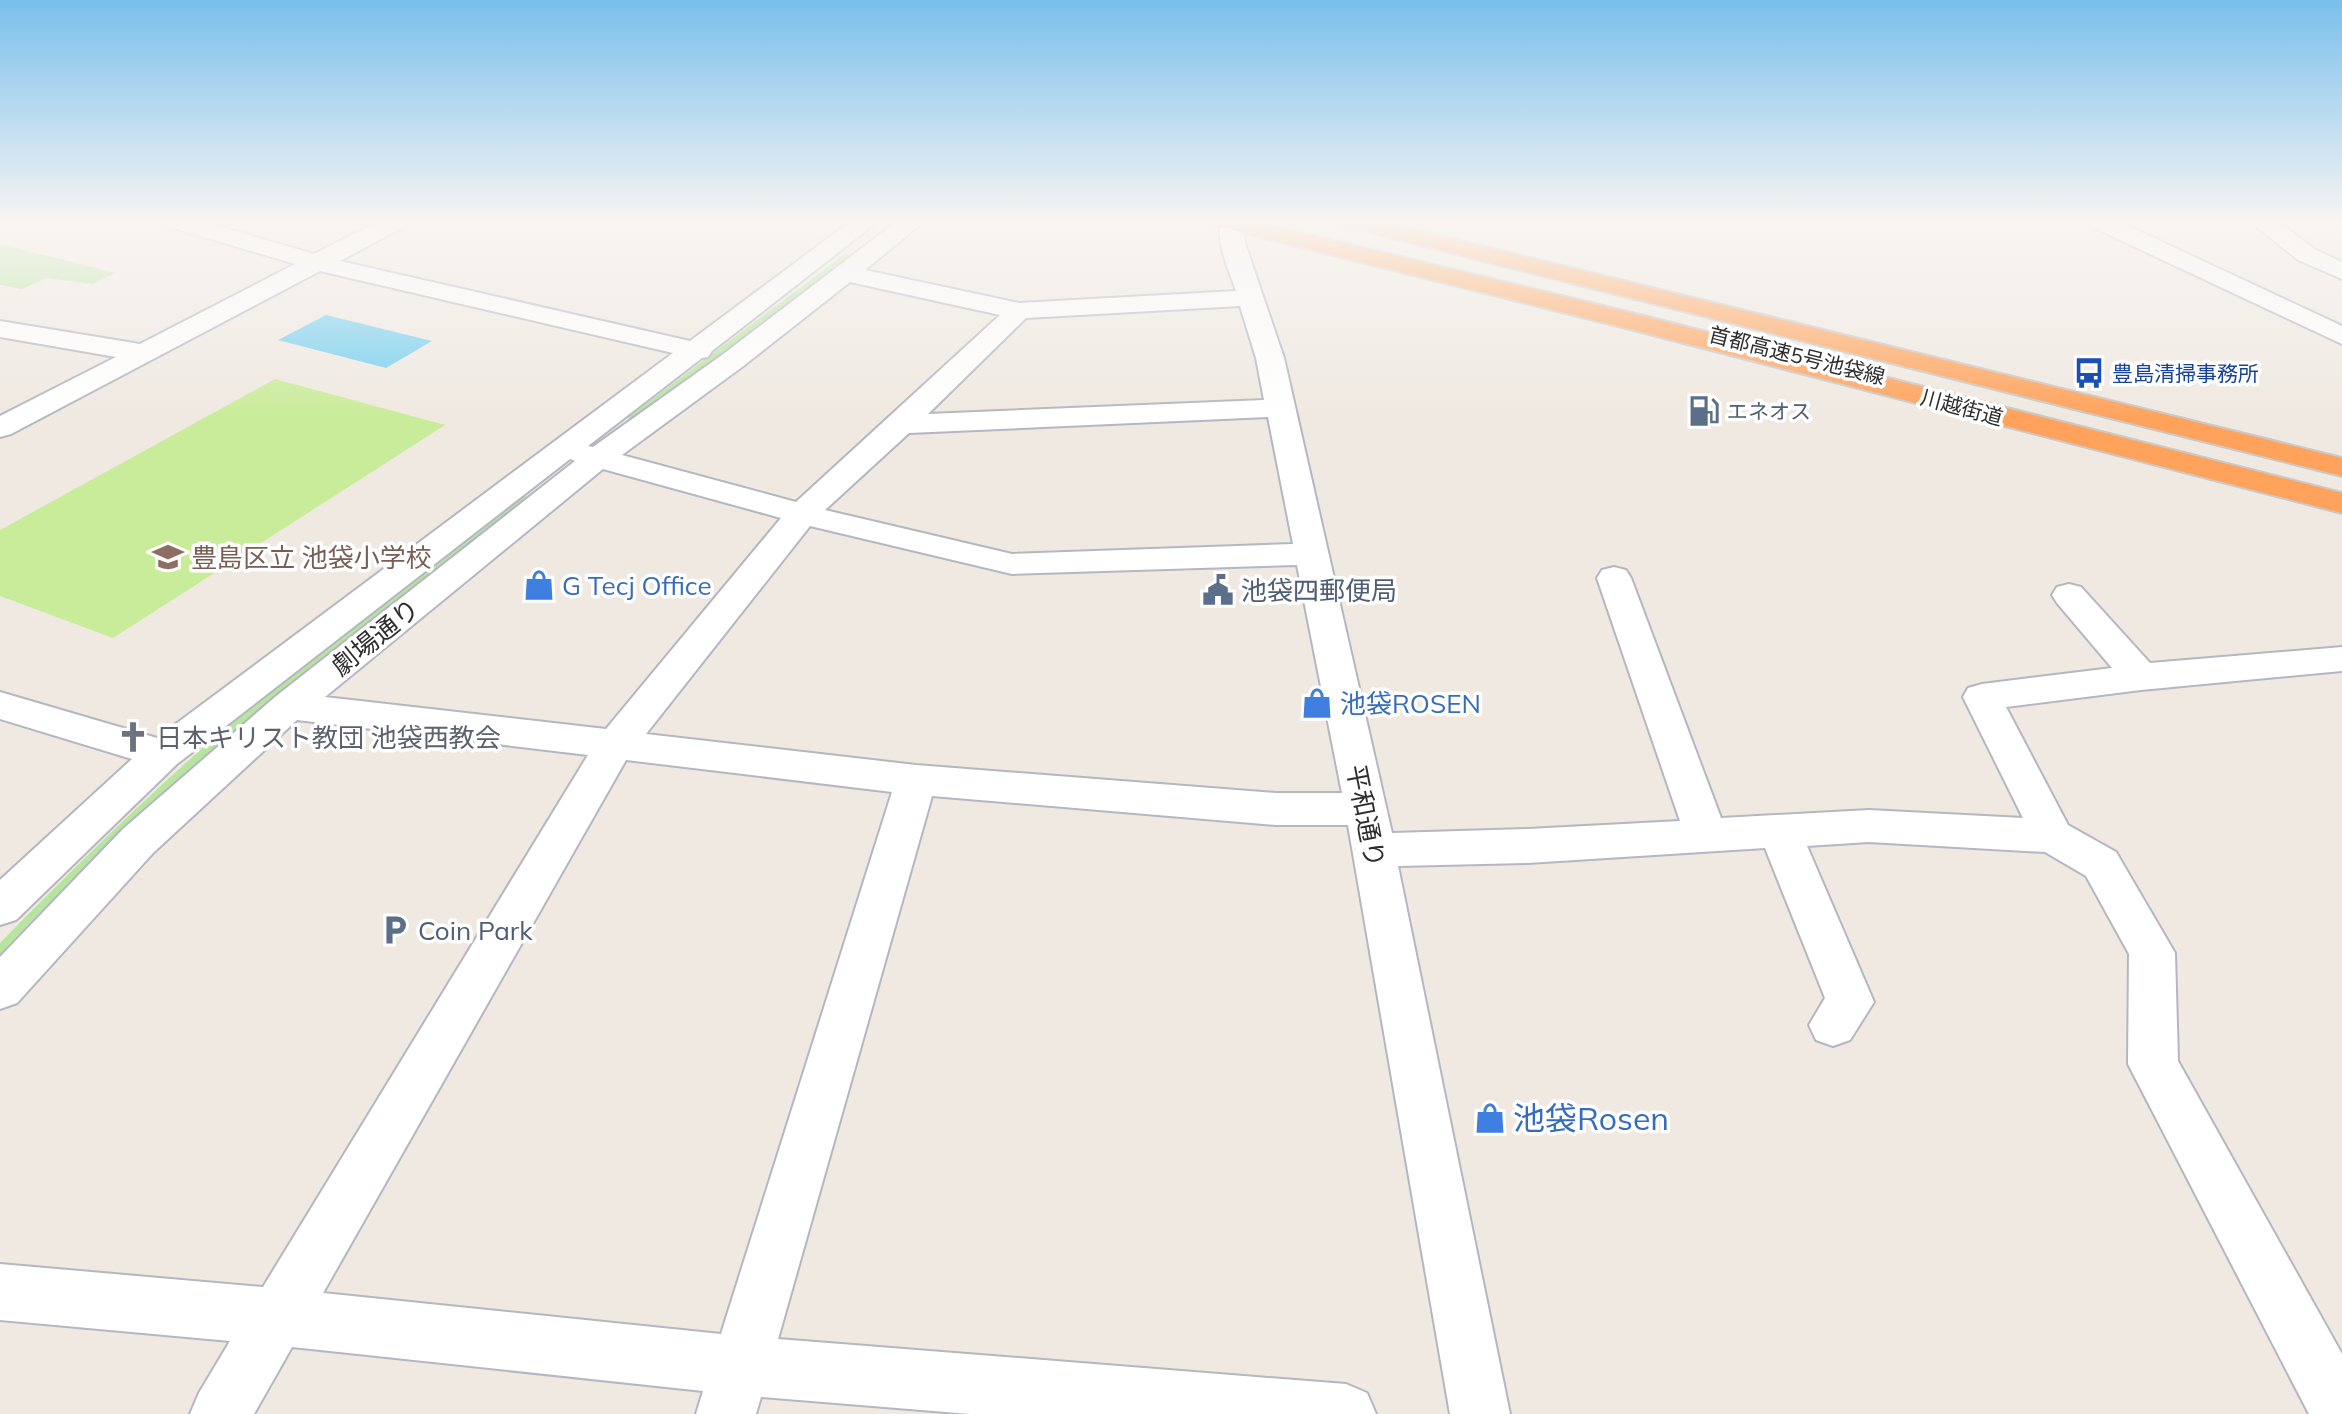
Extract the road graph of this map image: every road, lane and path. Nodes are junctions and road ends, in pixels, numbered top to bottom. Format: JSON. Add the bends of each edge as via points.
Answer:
{"nodes":[{"id":1,"x":271,"y":285,"type":"edge"},
{"id":2,"x":413,"y":285,"type":"edge"},
{"id":3,"x":784,"y":285,"type":"edge"},
{"id":4,"x":829,"y":285,"type":"edge"},
{"id":5,"x":900,"y":285,"type":"edge"},
{"id":6,"x":1245,"y":285,"type":"edge"},
{"id":7,"x":1488,"y":285,"type":"edge"},
{"id":8,"x":1499,"y":285,"type":"edge"},
{"id":9,"x":1610,"y":285,"type":"edge"},
{"id":10,"x":1651,"y":285,"type":"edge"},
{"id":11,"x":2232,"y":285,"type":"edge"},
{"id":12,"x":1249,"y":298,"type":"junction"},
{"id":13,"x":1019,"y":311,"type":"junction"},
{"id":14,"x":2342,"y":318,"type":"edge"},
{"id":15,"x":2305,"y":320,"type":"junction"},
{"id":16,"x":0,"y":329,"type":"edge"},
{"id":17,"x":2342,"y":336,"type":"edge"},
{"id":18,"x":698,"y":351,"type":"junction"},
{"id":19,"x":143,"y":353,"type":"junction"},
{"id":20,"x":1281,"y":408,"type":"junction"},
{"id":21,"x":901,"y":424,"type":"junction"},
{"id":22,"x":0,"y":429,"type":"edge"},
{"id":23,"x":566,"y":449,"type":"junction"},
{"id":24,"x":2342,"y":450,"type":"edge"},
{"id":25,"x":599,"y":457,"type":"junction"},
{"id":26,"x":2342,"y":467,"type":"edge"},
{"id":27,"x":2342,"y":492,"type":"edge"},
{"id":28,"x":2342,"y":503,"type":"edge"},
{"id":29,"x":802,"y":514,"type":"junction"},
{"id":30,"x":1310,"y":554,"type":"junction"},
{"id":31,"x":1614,"y":578,"type":"dead end"},
{"id":32,"x":2069,"y":595,"type":"dead end"},
{"id":33,"x":2342,"y":659,"type":"edge"},
{"id":34,"x":2141,"y":677,"type":"junction"},
{"id":35,"x":0,"y":705,"type":"edge"},
{"id":36,"x":289,"y":706,"type":"junction"},
{"id":37,"x":614,"y":746,"type":"junction"},
{"id":38,"x":163,"y":754,"type":"junction"},
{"id":39,"x":916,"y":780,"type":"junction"},
{"id":40,"x":1370,"y":829,"type":"junction"},
{"id":41,"x":1779,"y":831,"type":"junction"},
{"id":42,"x":1706,"y":836,"type":"junction"},
{"id":43,"x":2053,"y":836,"type":"junction"},
{"id":44,"x":0,"y":907,"type":"edge"},
{"id":45,"x":0,"y":989,"type":"edge"},
{"id":46,"x":1833,"y":1025,"type":"dead end"},
{"id":47,"x":0,"y":1292,"type":"edge"},
{"id":48,"x":277,"y":1317,"type":"junction"},
{"id":49,"x":733,"y":1390,"type":"edge"},
{"id":50,"x":220,"y":1414,"type":"edge"},
{"id":51,"x":1346,"y":1414,"type":"edge"},
{"id":52,"x":1480,"y":1414,"type":"edge"},
{"id":53,"x":2342,"y":1414,"type":"edge"}],
"edges":[{"from":1,"to":19,"type":"street"},
{"from":2,"to":18,"type":"street"},
{"from":3,"to":18,"type":"street","name":"劇場通り"},
{"from":4,"to":25,"type":"street","name":"劇場通り"},
{"from":5,"to":13,"type":"street"},
{"from":6,"to":12,"type":"street","name":"平和通り"},
{"from":7,"to":28,"type":"highway","name":"川越街道"},
{"from":8,"to":27,"type":"highway","name":"首都高速5号池袋線"},
{"from":9,"to":26,"type":"highway","name":"首都高速5号池袋線"},
{"from":10,"to":24,"type":"highway","name":"川越街道"},
{"from":11,"to":15,"type":"street"},
{"from":12,"to":13,"type":"street"},
{"from":12,"to":20,"type":"street","name":"平和通り"},
{"from":13,"to":21,"type":"street"},
{"from":14,"to":15,"type":"street"},
{"from":15,"to":17,"type":"street"},
{"from":16,"to":19,"type":"street"},
{"from":18,"to":23,"type":"street","name":"劇場通り"},
{"from":19,"to":22,"type":"street"},
{"from":20,"to":21,"type":"street"},
{"from":20,"to":30,"type":"street","name":"平和通り"},
{"from":21,"to":29,"type":"street"},
{"from":23,"to":25,"type":"street"},
{"from":23,"to":38,"type":"street","name":"劇場通り"},
{"from":25,"to":29,"type":"street"},
{"from":25,"to":36,"type":"street","name":"劇場通り"},
{"from":29,"to":30,"type":"street","via":[[1012,564]]},
{"from":29,"to":37,"type":"street"},
{"from":30,"to":40,"type":"street","name":"平和通り"},
{"from":31,"to":42,"type":"street"},
{"from":32,"to":34,"type":"street"},
{"from":33,"to":34,"type":"street"},
{"from":34,"to":43,"type":"street","via":[[1982,697]]},
{"from":35,"to":38,"type":"street"},
{"from":36,"to":37,"type":"street"},
{"from":36,"to":45,"type":"street","name":"劇場通り","via":[[138,841]]},
{"from":37,"to":39,"type":"street"},
{"from":37,"to":48,"type":"street"},
{"from":38,"to":44,"type":"street","name":"劇場通り"},
{"from":39,"to":40,"type":"street","via":[[1276,809]]},
{"from":39,"to":49,"type":"street"},
{"from":40,"to":42,"type":"street","via":[[1528,846]]},
{"from":40,"to":52,"type":"street","name":"平和通り"},
{"from":41,"to":42,"type":"street"},
{"from":41,"to":43,"type":"street","via":[[1869,826]]},
{"from":41,"to":46,"type":"street","via":[[1850,1002]]},
{"from":43,"to":53,"type":"street","via":[[2101,864],[2152,954],[2153,1064]]},
{"from":47,"to":48,"type":"street"},
{"from":48,"to":49,"type":"street"},
{"from":48,"to":50,"type":"street"},
{"from":49,"to":51,"type":"street"}]}
